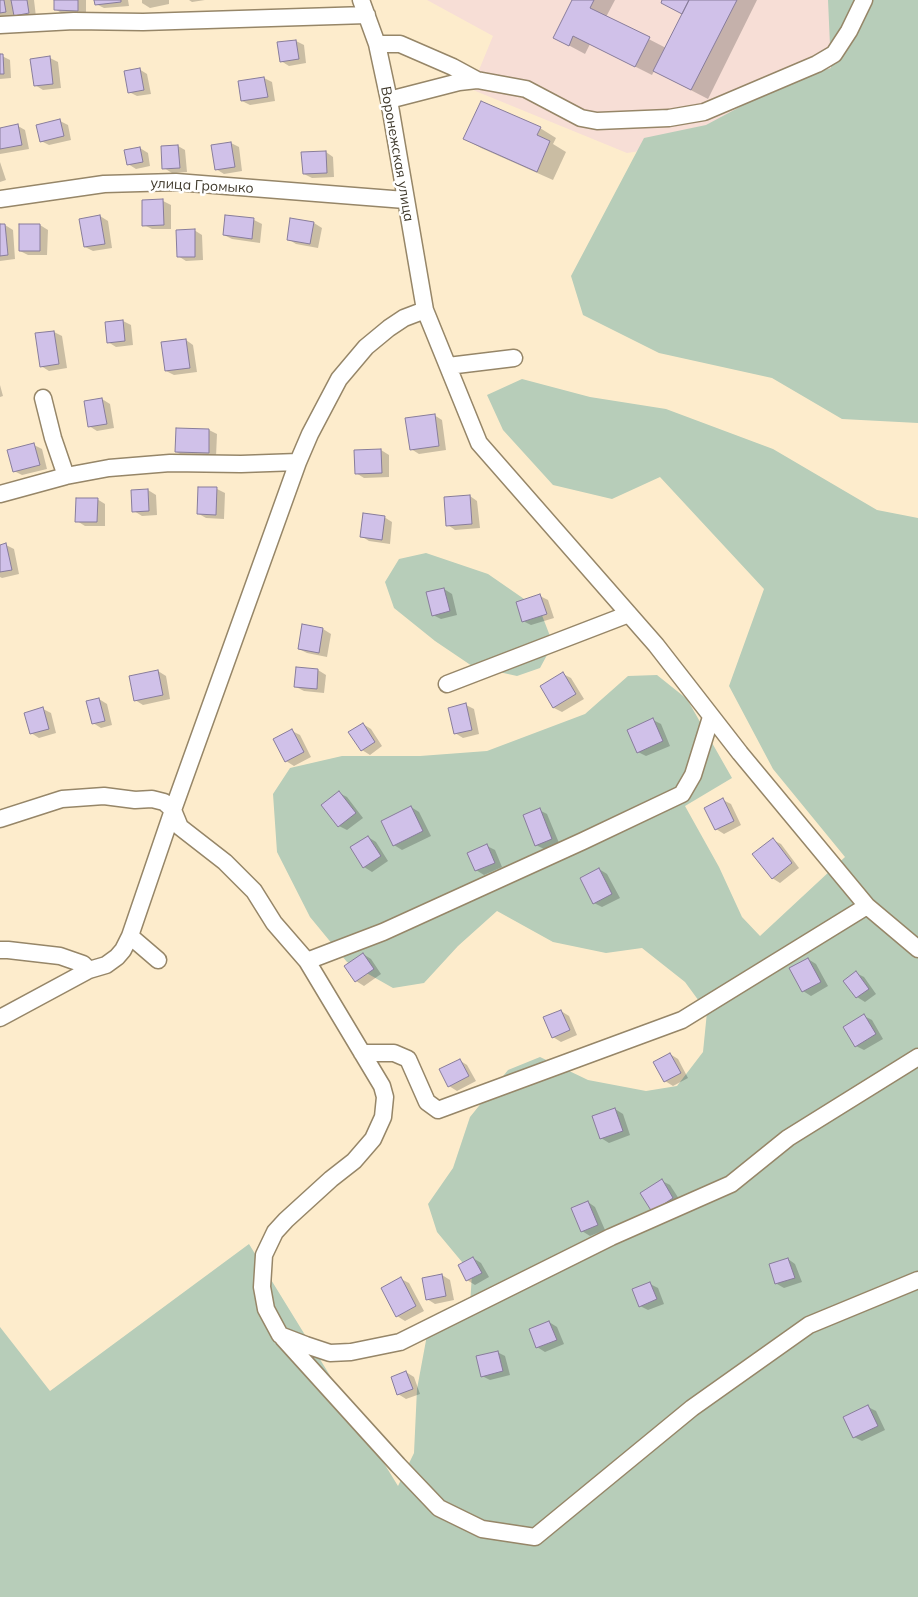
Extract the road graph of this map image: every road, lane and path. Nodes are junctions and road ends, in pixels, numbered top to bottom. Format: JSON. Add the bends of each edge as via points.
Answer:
{"nodes":[{"id":1,"x":864,"y":0,"type":"edge"},
{"id":2,"x":364,"y":7,"type":"edge"},
{"id":3,"x":0,"y":25,"type":"edge"},
{"id":4,"x":377,"y":44,"type":"junction"},
{"id":5,"x":477,"y":80,"type":"junction"},
{"id":6,"x":389,"y":100,"type":"junction"},
{"id":7,"x":0,"y":199,"type":"edge"},
{"id":8,"x":405,"y":200,"type":"junction"},
{"id":9,"x":425,"y":310,"type":"junction"},
{"id":10,"x":514,"y":358,"type":"dead end"},
{"id":11,"x":448,"y":366,"type":"junction"},
{"id":12,"x":43,"y":398,"type":"dead end"},
{"id":13,"x":298,"y":462,"type":"junction"},
{"id":14,"x":66,"y":476,"type":"junction"},
{"id":15,"x":0,"y":494,"type":"edge"},
{"id":16,"x":629,"y":614,"type":"junction"},
{"id":17,"x":447,"y":684,"type":"dead end"},
{"id":18,"x":711,"y":717,"type":"junction"},
{"id":19,"x":173,"y":810,"type":"junction"},
{"id":20,"x":0,"y":819,"type":"edge"},
{"id":21,"x":867,"y":906,"type":"junction"},
{"id":22,"x":130,"y":936,"type":"junction"},
{"id":23,"x":918,"y":949,"type":"edge"},
{"id":24,"x":0,"y":950,"type":"edge"},
{"id":25,"x":158,"y":960,"type":"dead end"},
{"id":26,"x":307,"y":961,"type":"junction"},
{"id":27,"x":90,"y":970,"type":"junction"},
{"id":28,"x":0,"y":1018,"type":"edge"},
{"id":29,"x":362,"y":1053,"type":"junction"},
{"id":30,"x":918,"y":1056,"type":"edge"},
{"id":31,"x":918,"y":1280,"type":"edge"},
{"id":32,"x":280,"y":1335,"type":"junction"}],
"edges":[{"from":1,"to":5,"type":"street","via":[[834,54],[704,112],[669,118],[597,121],[581,118],[526,89]]},
{"from":2,"to":3,"type":"street","via":[[143,22]]},
{"from":2,"to":4,"type":"street","name":"Воронежская улица"},
{"from":4,"to":5,"type":"street","via":[[400,44]]},
{"from":4,"to":6,"type":"street","name":"Воронежская улица"},
{"from":5,"to":6,"type":"street"},
{"from":6,"to":8,"type":"street","name":"Воронежская улица"},
{"from":7,"to":8,"type":"street","name":"улица Громыко","via":[[104,184],[176,182]]},
{"from":8,"to":9,"type":"street","name":"Воронежская улица"},
{"from":9,"to":11,"type":"street","name":"Воронежская улица"},
{"from":9,"to":13,"type":"street","via":[[389,328],[366,347],[339,379]]},
{"from":10,"to":11,"type":"street"},
{"from":11,"to":16,"type":"street","name":"Воронежская улица","via":[[478,443]]},
{"from":12,"to":14,"type":"street"},
{"from":13,"to":14,"type":"street","via":[[170,463],[109,468]]},
{"from":13,"to":19,"type":"street"},
{"from":14,"to":15,"type":"street"},
{"from":16,"to":17,"type":"street"},
{"from":16,"to":18,"type":"street","name":"Воронежская улица"},
{"from":18,"to":21,"type":"street","name":"Воронежская улица"},
{"from":18,"to":26,"type":"street","via":[[693,775],[682,794],[383,932]]},
{"from":19,"to":20,"type":"street","via":[[164,802],[152,799],[104,796],[62,799]]},
{"from":19,"to":22,"type":"street"},
{"from":19,"to":26,"type":"street","via":[[180,827],[225,862],[254,891],[274,923]]},
{"from":21,"to":23,"type":"street","name":"Воронежская улица"},
{"from":21,"to":29,"type":"street","via":[[682,1020],[438,1110],[427,1102],[408,1059],[394,1053]]},
{"from":22,"to":25,"type":"street"},
{"from":22,"to":27,"type":"street","via":[[117,957]]},
{"from":24,"to":27,"type":"street","via":[[60,956]]},
{"from":26,"to":29,"type":"street"},
{"from":27,"to":28,"type":"street"},
{"from":29,"to":32,"type":"street","via":[[382,1086],[385,1097],[383,1117],[374,1139],[280,1226],[264,1255],[262,1287],[266,1309]]},
{"from":30,"to":32,"type":"street","via":[[788,1138],[731,1184],[611,1238],[400,1342],[330,1353]]},
{"from":31,"to":32,"type":"street","via":[[809,1325],[692,1408],[535,1538],[482,1529],[439,1508]]}]}
